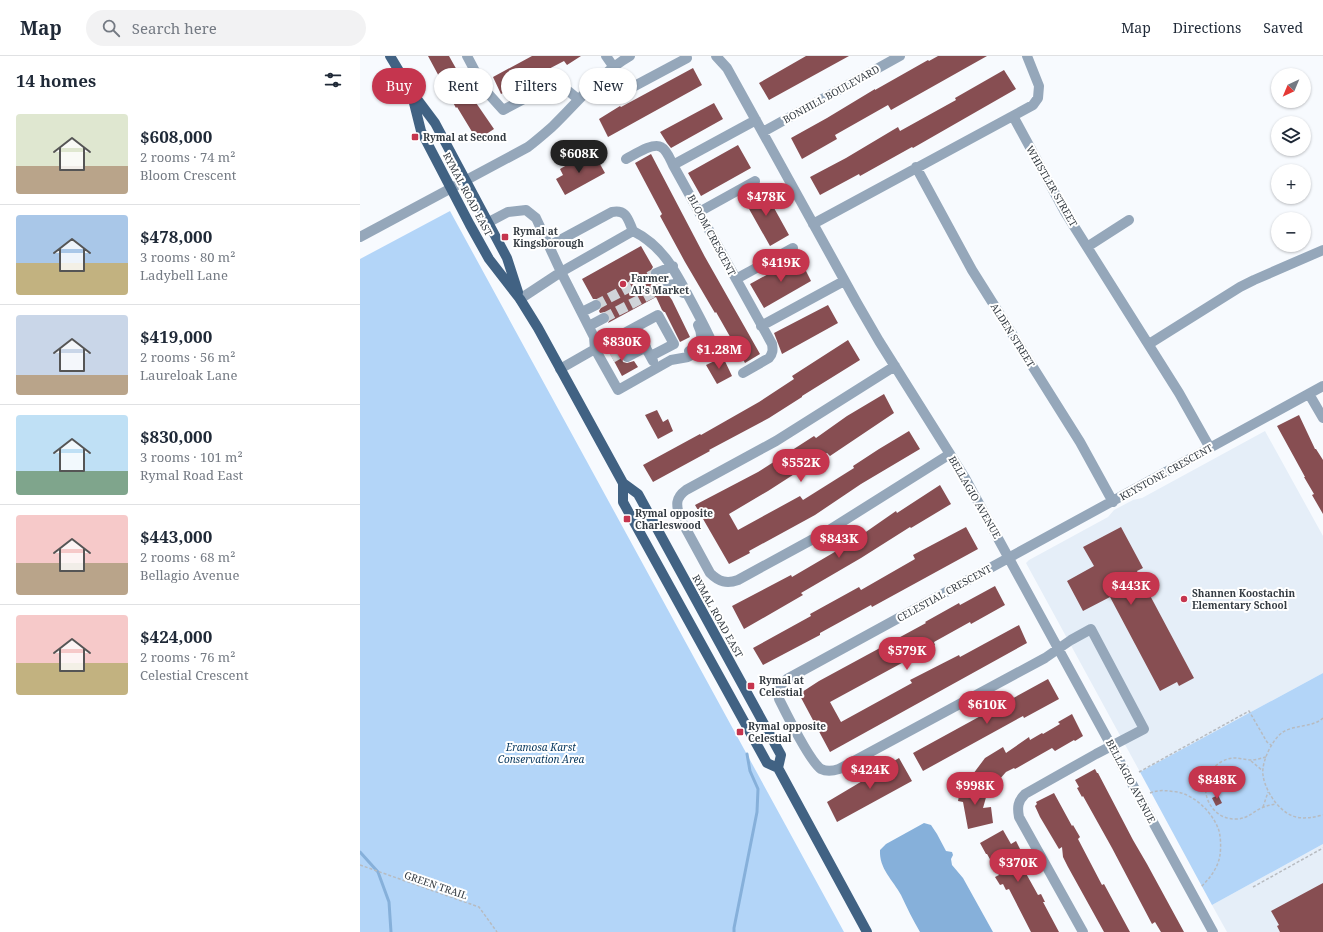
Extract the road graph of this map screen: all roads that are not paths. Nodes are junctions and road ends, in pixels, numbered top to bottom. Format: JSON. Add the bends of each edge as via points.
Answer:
{"nodes":[{"id":1,"x":390,"y":56,"type":"edge"},
{"id":2,"x":467,"y":56,"type":"edge"},
{"id":3,"x":606,"y":56,"type":"edge"},
{"id":4,"x":630,"y":56,"type":"edge"},
{"id":5,"x":716,"y":56,"type":"edge"},
{"id":6,"x":724,"y":56,"type":"edge"},
{"id":7,"x":900,"y":56,"type":"edge"},
{"id":8,"x":1027,"y":56,"type":"edge"},
{"id":9,"x":687,"y":58,"type":"dead end"},
{"id":10,"x":614,"y":66,"type":"junction"},
{"id":11,"x":397,"y":68,"type":"edge"},
{"id":12,"x":726,"y":68,"type":"junction"},
{"id":13,"x":578,"y":100,"type":"junction"},
{"id":14,"x":414,"y":104,"type":"edge"},
{"id":15,"x":421,"y":104,"type":"edge"},
{"id":16,"x":1013,"y":116,"type":"junction"},
{"id":17,"x":756,"y":120,"type":"junction"},
{"id":18,"x":763,"y":132,"type":"junction"},
{"id":19,"x":626,"y":159,"type":"dead end"},
{"id":20,"x":673,"y":165,"type":"junction"},
{"id":21,"x":916,"y":168,"type":"junction"},
{"id":22,"x":465,"y":181,"type":"junction"},
{"id":23,"x":755,"y":181,"type":"dead end"},
{"id":24,"x":451,"y":189,"type":"junction"},
{"id":25,"x":699,"y":212,"type":"junction"},
{"id":26,"x":1129,"y":220,"type":"dead end"},
{"id":27,"x":488,"y":223,"type":"junction"},
{"id":28,"x":814,"y":224,"type":"junction"},
{"id":29,"x":632,"y":231,"type":"junction"},
{"id":30,"x":360,"y":237,"type":"edge"},
{"id":31,"x":549,"y":246,"type":"junction"},
{"id":32,"x":1088,"y":247,"type":"junction"},
{"id":33,"x":793,"y":248,"type":"dead end"},
{"id":34,"x":1323,"y":250,"type":"edge"},
{"id":35,"x":673,"y":266,"type":"junction"},
{"id":36,"x":561,"y":272,"type":"junction"},
{"id":37,"x":656,"y":273,"type":"tunnel mouth"},
{"id":38,"x":736,"y":279,"type":"junction"},
{"id":39,"x":844,"y":281,"type":"junction"},
{"id":40,"x":664,"y":287,"type":"tunnel mouth"},
{"id":41,"x":520,"y":299,"type":"junction"},
{"id":42,"x":596,"y":305,"type":"tunnel mouth"},
{"id":43,"x":582,"y":312,"type":"junction"},
{"id":44,"x":604,"y":318,"type":"tunnel mouth"},
{"id":45,"x":589,"y":326,"type":"junction"},
{"id":46,"x":761,"y":326,"type":"junction"},
{"id":47,"x":643,"y":341,"type":"junction"},
{"id":48,"x":1149,"y":344,"type":"junction"},
{"id":49,"x":624,"y":351,"type":"tunnel mouth"},
{"id":50,"x":612,"y":358,"type":"tunnel mouth"},
{"id":51,"x":601,"y":359,"type":"junction"},
{"id":52,"x":671,"y":360,"type":"junction"},
{"id":53,"x":895,"y":366,"type":"junction"},
{"id":54,"x":657,"y":368,"type":"junction"},
{"id":55,"x":560,"y":369,"type":"junction"},
{"id":56,"x":742,"y":373,"type":"dead end"},
{"id":57,"x":1323,"y":386,"type":"edge"},
{"id":58,"x":1309,"y":394,"type":"junction"},
{"id":59,"x":1323,"y":418,"type":"edge"},
{"id":60,"x":1210,"y":448,"type":"junction"},
{"id":61,"x":950,"y":454,"type":"junction"},
{"id":62,"x":623,"y":483,"type":"junction"},
{"id":63,"x":1113,"y":502,"type":"junction"},
{"id":64,"x":1009,"y":558,"type":"junction"},
{"id":65,"x":1059,"y":648,"type":"junction"},
{"id":66,"x":1112,"y":746,"type":"junction"},
{"id":67,"x":778,"y":768,"type":"junction"},
{"id":68,"x":867,"y":932,"type":"edge"},
{"id":69,"x":1083,"y":932,"type":"edge"},
{"id":70,"x":1213,"y":932,"type":"edge"}],
"edges":[{"from":1,"to":11,"type":"main road","name":"RYMAL ROAD EAST"},
{"from":2,"to":13,"type":"street","via":[[485,90],[503,110],[554,83],[561,85]]},
{"from":3,"to":10,"type":"street"},
{"from":4,"to":10,"type":"street"},
{"from":5,"to":12,"type":"street","name":"BELLAGIO AVENUE"},
{"from":6,"to":12,"type":"street","name":"BELLAGIO AVENUE"},
{"from":7,"to":18,"type":"street","name":"BONHILL BOULEVARD"},
{"from":8,"to":16,"type":"street","via":[[1039,86],[1038,98],[1032,105]]},
{"from":9,"to":10,"type":"street","via":[[629,88]]},
{"from":10,"to":13,"type":"street"},
{"from":12,"to":17,"type":"street","name":"BELLAGIO AVENUE"},
{"from":13,"to":22,"type":"street","via":[[528,147]]},
{"from":14,"to":24,"type":"main road","name":"RYMAL ROAD EAST","via":[[420,131]]},
{"from":15,"to":22,"type":"main road","name":"RYMAL ROAD EAST","via":[[435,123]]},
{"from":16,"to":21,"type":"street"},
{"from":16,"to":32,"type":"street","name":"WHISTLER STREET","via":[[1065,212]]},
{"from":17,"to":18,"type":"street","name":"BELLAGIO AVENUE"},
{"from":17,"to":20,"type":"street"},
{"from":18,"to":28,"type":"street","name":"BELLAGIO AVENUE"},
{"from":19,"to":20,"type":"street","name":"BLOOM CRESCENT","via":[[652,145],[657,145],[666,152]]},
{"from":20,"to":25,"type":"street","name":"BLOOM CRESCENT"},
{"from":21,"to":28,"type":"street"},
{"from":21,"to":63,"type":"street","name":"ALDEN STREET","via":[[972,270],[1080,442]]},
{"from":22,"to":24,"type":"street"},
{"from":22,"to":27,"type":"main road","name":"RYMAL ROAD EAST"},
{"from":23,"to":25,"type":"street"},
{"from":24,"to":30,"type":"street"},
{"from":24,"to":41,"type":"main road","name":"RYMAL ROAD EAST","via":[[489,259]]},
{"from":25,"to":38,"type":"street","name":"BLOOM CRESCENT"},
{"from":26,"to":32,"type":"street"},
{"from":27,"to":31,"type":"street","via":[[508,212],[526,210],[536,218]]},
{"from":27,"to":41,"type":"main road","name":"RYMAL ROAD EAST","via":[[507,258]]},
{"from":28,"to":39,"type":"street","name":"BELLAGIO AVENUE"},
{"from":29,"to":31,"type":"street","via":[[625,214],[619,211],[612,212]]},
{"from":29,"to":35,"type":"street","via":[[641,235],[661,252]]},
{"from":29,"to":36,"type":"street"},
{"from":31,"to":36,"type":"street"},
{"from":32,"to":48,"type":"street","name":"WHISTLER STREET"},
{"from":33,"to":38,"type":"street"},
{"from":34,"to":48,"type":"street","via":[[1240,287]]},
{"from":35,"to":37,"type":"street"},
{"from":35,"to":52,"type":"street","via":[[710,338],[709,345],[688,357]]},
{"from":36,"to":41,"type":"street"},
{"from":36,"to":43,"type":"street"},
{"from":38,"to":46,"type":"street","name":"BLOOM CRESCENT"},
{"from":39,"to":46,"type":"street"},
{"from":39,"to":53,"type":"street","name":"BELLAGIO AVENUE"},
{"from":40,"to":52,"type":"street","via":[[677,285],[702,333],[698,345]]},
{"from":41,"to":55,"type":"main road","name":"RYMAL ROAD EAST"},
{"from":42,"to":43,"type":"street"},
{"from":43,"to":45,"type":"street"},
{"from":44,"to":45,"type":"street"},
{"from":45,"to":51,"type":"street"},
{"from":46,"to":56,"type":"street","name":"BLOOM CRESCENT","via":[[772,344],[772,355]]},
{"from":47,"to":49,"type":"street"},
{"from":47,"to":51,"type":"street"},
{"from":47,"to":54,"type":"street"},
{"from":48,"to":60,"type":"street","name":"WHISTLER STREET"},
{"from":50,"to":51,"type":"street"},
{"from":51,"to":54,"type":"street","via":[[618,390]]},
{"from":51,"to":55,"type":"street"},
{"from":52,"to":54,"type":"street"},
{"from":53,"to":61,"type":"street","name":"BELLAGIO AVENUE"},
{"from":53,"to":61,"type":"street","via":[[776,441],[680,495],[677,501],[680,518],[710,574],[724,582],[738,580],[826,532]]},
{"from":55,"to":62,"type":"main road","name":"RYMAL ROAD EAST"},
{"from":57,"to":58,"type":"street","name":"KEYSTONE CRESCENT"},
{"from":58,"to":59,"type":"street"},
{"from":58,"to":60,"type":"street","name":"KEYSTONE CRESCENT"},
{"from":60,"to":63,"type":"street","name":"KEYSTONE CRESCENT"},
{"from":61,"to":64,"type":"street","name":"BELLAGIO AVENUE"},
{"from":62,"to":67,"type":"main road","name":"RYMAL ROAD EAST","via":[[623,502],[767,763]]},
{"from":62,"to":67,"type":"main road","name":"RYMAL ROAD EAST","via":[[638,494],[781,755]]},
{"from":63,"to":64,"type":"street","name":"KEYSTONE CRESCENT"},
{"from":64,"to":65,"type":"street","name":"BELLAGIO AVENUE"},
{"from":64,"to":65,"type":"street","name":"CELESTIAL CRESCENT","via":[[787,679],[781,685],[778,691],[779,699],[812,760],[822,770],[839,769]]},
{"from":65,"to":66,"type":"street","name":"BELLAGIO AVENUE"},
{"from":65,"to":66,"type":"street","via":[[1091,629],[1144,729]]},
{"from":66,"to":69,"type":"street","via":[[1025,794],[1020,799],[1017,809],[1019,817]]},
{"from":66,"to":70,"type":"street","name":"BELLAGIO AVENUE"},
{"from":67,"to":68,"type":"main road","name":"RYMAL ROAD EAST"}]}
